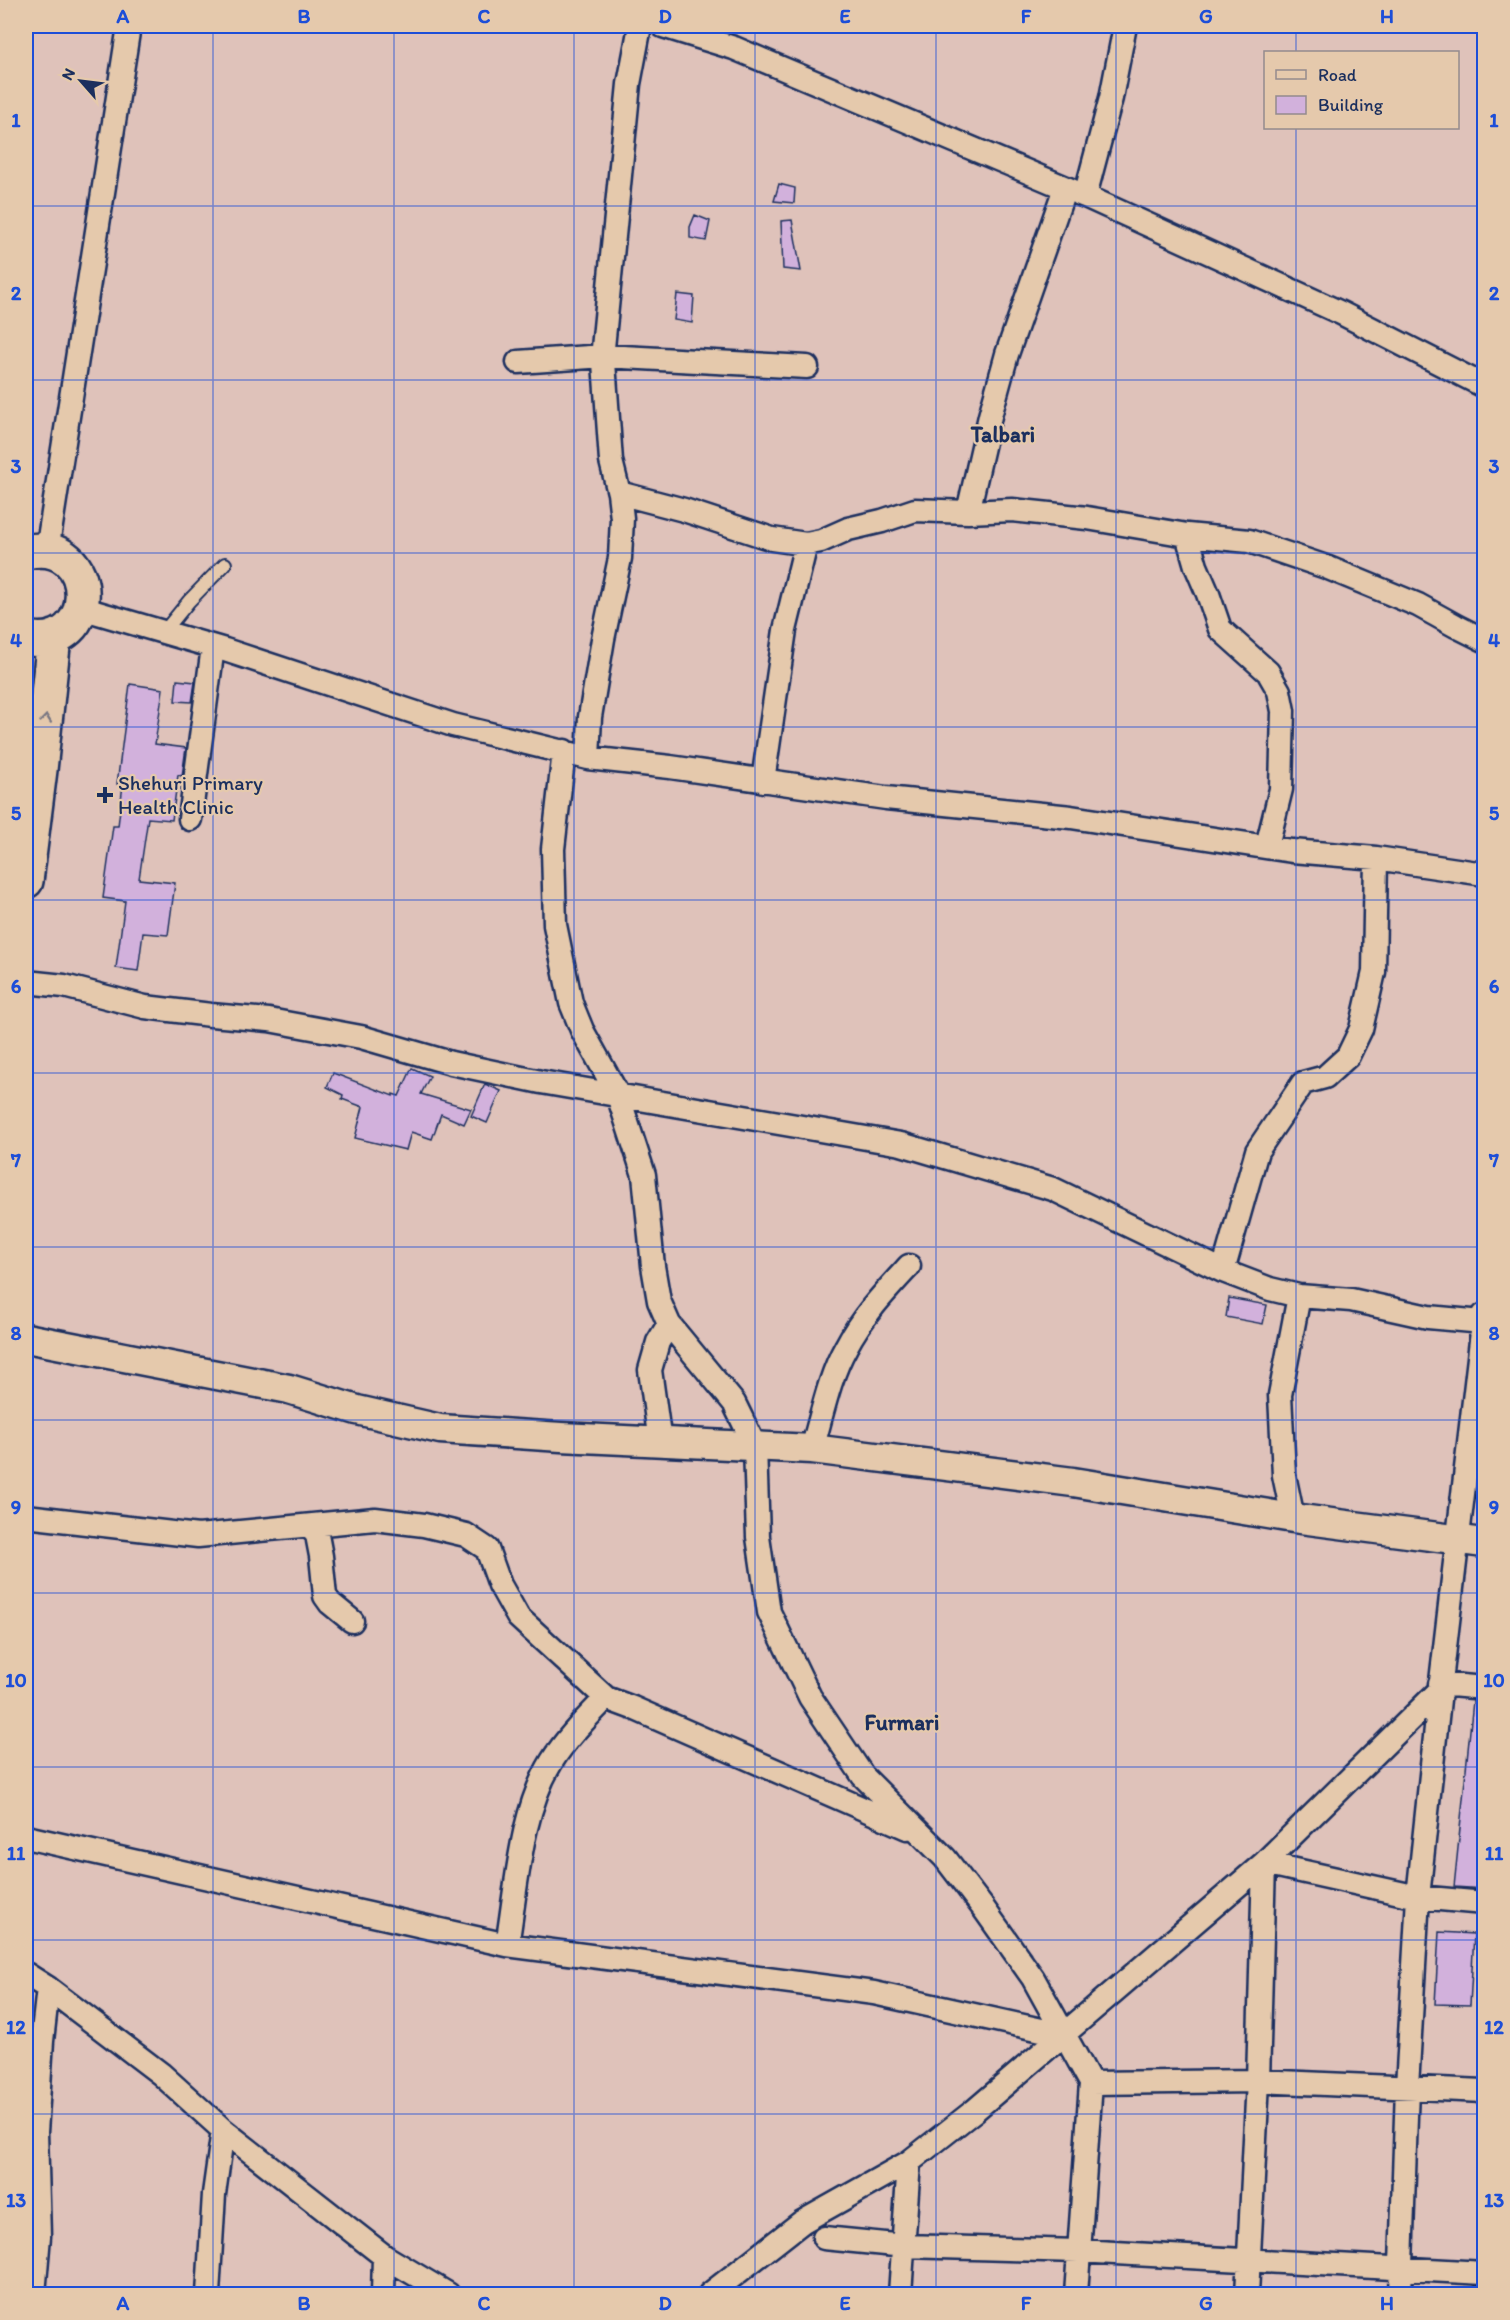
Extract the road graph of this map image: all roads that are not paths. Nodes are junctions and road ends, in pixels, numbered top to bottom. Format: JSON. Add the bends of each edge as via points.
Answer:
{"nodes":[{"id":1,"x":129,"y":26,"type":"edge"},
{"id":2,"x":640,"y":26,"type":"edge"},
{"id":3,"x":663,"y":26,"type":"edge"},
{"id":4,"x":1125,"y":26,"type":"edge"},
{"id":5,"x":1075,"y":192,"type":"junction"},
{"id":6,"x":604,"y":356,"type":"junction"},
{"id":7,"x":518,"y":362,"type":"dead end"},
{"id":8,"x":807,"y":367,"type":"dead end"},
{"id":9,"x":1485,"y":386,"type":"edge"},
{"id":10,"x":619,"y":493,"type":"junction"},
{"id":11,"x":968,"y":512,"type":"junction"},
{"id":12,"x":1187,"y":535,"type":"junction"},
{"id":13,"x":806,"y":544,"type":"junction"},
{"id":14,"x":36,"y":551,"type":"edge"},
{"id":15,"x":225,"y":564,"type":"dead end"},
{"id":16,"x":81,"y":608,"type":"junction"},
{"id":17,"x":163,"y":633,"type":"junction"},
{"id":18,"x":40,"y":638,"type":"edge"},
{"id":19,"x":1485,"y":640,"type":"edge"},
{"id":20,"x":213,"y":647,"type":"junction"},
{"id":21,"x":564,"y":751,"type":"junction"},
{"id":22,"x":588,"y":758,"type":"junction"},
{"id":23,"x":764,"y":781,"type":"junction"},
{"id":24,"x":190,"y":819,"type":"dead end"},
{"id":25,"x":1267,"y":846,"type":"junction"},
{"id":26,"x":1376,"y":858,"type":"junction"},
{"id":27,"x":1485,"y":874,"type":"edge"},
{"id":28,"x":26,"y":881,"type":"edge"},
{"id":29,"x":26,"y":982,"type":"edge"},
{"id":30,"x":618,"y":1095,"type":"junction"},
{"id":31,"x":909,"y":1266,"type":"dead end"},
{"id":32,"x":1223,"y":1271,"type":"junction"},
{"id":33,"x":1299,"y":1296,"type":"junction"},
{"id":34,"x":669,"y":1324,"type":"junction"},
{"id":35,"x":1483,"y":1328,"type":"edge"},
{"id":36,"x":26,"y":1338,"type":"edge"},
{"id":37,"x":660,"y":1442,"type":"junction"},
{"id":38,"x":755,"y":1446,"type":"junction"},
{"id":39,"x":812,"y":1449,"type":"junction"},
{"id":40,"x":26,"y":1516,"type":"edge"},
{"id":41,"x":1293,"y":1518,"type":"junction"},
{"id":42,"x":309,"y":1526,"type":"junction"},
{"id":43,"x":1471,"y":1541,"type":"edge"},
{"id":44,"x":351,"y":1621,"type":"dead end"},
{"id":45,"x":1440,"y":1687,"type":"junction"},
{"id":46,"x":1485,"y":1689,"type":"edge"},
{"id":47,"x":606,"y":1698,"type":"junction"},
{"id":48,"x":917,"y":1832,"type":"junction"},
{"id":49,"x":26,"y":1837,"type":"edge"},
{"id":50,"x":1264,"y":1863,"type":"junction"},
{"id":51,"x":1418,"y":1897,"type":"junction"},
{"id":52,"x":1485,"y":1903,"type":"edge"},
{"id":53,"x":507,"y":1945,"type":"junction"},
{"id":54,"x":26,"y":1974,"type":"edge"},
{"id":55,"x":48,"y":1988,"type":"junction"},
{"id":56,"x":1064,"y":2035,"type":"junction"},
{"id":57,"x":1258,"y":2081,"type":"junction"},
{"id":58,"x":1091,"y":2083,"type":"junction"},
{"id":59,"x":1407,"y":2087,"type":"junction"},
{"id":60,"x":1485,"y":2091,"type":"edge"},
{"id":61,"x":223,"y":2130,"type":"junction"},
{"id":62,"x":909,"y":2162,"type":"junction"},
{"id":63,"x":824,"y":2238,"type":"dead end"},
{"id":64,"x":905,"y":2247,"type":"junction"},
{"id":65,"x":1078,"y":2251,"type":"junction"},
{"id":66,"x":384,"y":2256,"type":"junction"},
{"id":67,"x":1247,"y":2259,"type":"junction"},
{"id":68,"x":1402,"y":2269,"type":"junction"},
{"id":69,"x":1485,"y":2273,"type":"edge"},
{"id":70,"x":34,"y":2295,"type":"edge"},
{"id":71,"x":208,"y":2295,"type":"edge"},
{"id":72,"x":383,"y":2295,"type":"edge"},
{"id":73,"x":448,"y":2295,"type":"edge"},
{"id":74,"x":710,"y":2295,"type":"edge"},
{"id":75,"x":900,"y":2295,"type":"edge"},
{"id":76,"x":1076,"y":2295,"type":"edge"},
{"id":77,"x":1246,"y":2295,"type":"edge"},
{"id":78,"x":1400,"y":2295,"type":"edge"}],
"edges":[{"from":1,"to":14,"type":"street"},
{"from":2,"to":6,"type":"street","via":[[629,84]]},
{"from":3,"to":5,"type":"street","via":[[734,48]]},
{"from":4,"to":5,"type":"street","via":[[1112,98]]},
{"from":5,"to":9,"type":"street","via":[[1341,314]]},
{"from":5,"to":11,"type":"street","via":[[1007,354]]},
{"from":6,"to":7,"type":"street"},
{"from":6,"to":8,"type":"street"},
{"from":6,"to":10,"type":"street","via":[[611,461]]},
{"from":10,"to":13,"type":"street","via":[[772,539]]},
{"from":10,"to":22,"type":"street","via":[[620,558],[590,717]]},
{"from":11,"to":12,"type":"street","via":[[1012,510]]},
{"from":11,"to":13,"type":"street","via":[[915,510]]},
{"from":12,"to":19,"type":"street","via":[[1249,541],[1292,555],[1418,604]]},
{"from":12,"to":25,"type":"street","via":[[1220,629],[1268,672],[1279,691],[1283,711],[1281,789]]},
{"from":13,"to":23,"type":"street","via":[[785,630]]},
{"from":14,"to":16,"type":"main road","via":[[59,554],[77,572],[82,583]]},
{"from":15,"to":17,"type":"lane"},
{"from":16,"to":17,"type":"street"},
{"from":16,"to":18,"type":"main road","via":[[66,631]]},
{"from":17,"to":20,"type":"street"},
{"from":28,"to":18,"type":"main road","one_way":true,"via":[[40,770]]},
{"from":20,"to":21,"type":"street","via":[[453,724]]},
{"from":20,"to":24,"type":"street"},
{"from":21,"to":22,"type":"street"},
{"from":21,"to":30,"type":"street","via":[[553,849],[555,925],[571,1003]]},
{"from":22,"to":23,"type":"street"},
{"from":23,"to":25,"type":"street","via":[[1071,817]]},
{"from":25,"to":26,"type":"street"},
{"from":26,"to":27,"type":"street"},
{"from":26,"to":32,"type":"street","via":[[1374,972],[1361,1029],[1348,1056],[1325,1077],[1303,1083],[1257,1151]]},
{"from":29,"to":30,"type":"street","via":[[64,986],[145,1007],[269,1020],[361,1037],[451,1063]]},
{"from":30,"to":32,"type":"street","via":[[901,1144],[1053,1189]]},
{"from":30,"to":34,"type":"street","via":[[644,1175],[652,1266],[659,1301]]},
{"from":31,"to":39,"type":"street","via":[[876,1301],[846,1346]]},
{"from":32,"to":33,"type":"street"},
{"from":33,"to":35,"type":"street","via":[[1351,1300]]},
{"from":33,"to":41,"type":"street","via":[[1280,1395],[1284,1475]]},
{"from":34,"to":37,"type":"street","via":[[658,1342],[650,1370]]},
{"from":34,"to":38,"type":"street","via":[[734,1403]]},
{"from":35,"to":43,"type":"street"},
{"from":36,"to":37,"type":"street","via":[[290,1389],[357,1410],[440,1429]]},
{"from":37,"to":38,"type":"street"},
{"from":38,"to":39,"type":"street"},
{"from":38,"to":48,"type":"street","via":[[758,1537],[769,1612],[810,1697],[863,1776]]},
{"from":39,"to":41,"type":"street","via":[[1073,1482]]},
{"from":40,"to":42,"type":"street","via":[[198,1536]]},
{"from":41,"to":43,"type":"street"},
{"from":42,"to":44,"type":"street","via":[[316,1535],[321,1556],[325,1596]]},
{"from":42,"to":47,"type":"street","via":[[375,1519],[466,1535],[487,1549],[500,1585],[518,1617]]},
{"from":43,"to":45,"type":"street"},
{"from":45,"to":46,"type":"street"},
{"from":45,"to":50,"type":"street"},
{"from":45,"to":51,"type":"street"},
{"from":47,"to":48,"type":"street"},
{"from":47,"to":53,"type":"street","via":[[566,1740],[550,1764],[528,1817]]},
{"from":48,"to":56,"type":"street","via":[[945,1858],[1034,1978]]},
{"from":49,"to":53,"type":"street"},
{"from":50,"to":51,"type":"street"},
{"from":50,"to":56,"type":"street"},
{"from":50,"to":57,"type":"street"},
{"from":51,"to":52,"type":"street"},
{"from":51,"to":59,"type":"street"},
{"from":53,"to":56,"type":"street","via":[[874,1993]]},
{"from":54,"to":55,"type":"street"},
{"from":55,"to":61,"type":"street","via":[[161,2074]]},
{"from":55,"to":70,"type":"street","via":[[36,2132],[39,2236]]},
{"from":56,"to":58,"type":"street"},
{"from":56,"to":62,"type":"street"},
{"from":57,"to":58,"type":"street"},
{"from":57,"to":59,"type":"street"},
{"from":57,"to":67,"type":"street"},
{"from":58,"to":65,"type":"street"},
{"from":59,"to":60,"type":"street"},
{"from":59,"to":68,"type":"street"},
{"from":61,"to":66,"type":"street"},
{"from":61,"to":71,"type":"street","via":[[214,2194]]},
{"from":62,"to":64,"type":"street"},
{"from":62,"to":74,"type":"street","via":[[802,2222]]},
{"from":63,"to":64,"type":"street"},
{"from":64,"to":65,"type":"street"},
{"from":64,"to":75,"type":"street"},
{"from":65,"to":67,"type":"street"},
{"from":65,"to":76,"type":"street"},
{"from":66,"to":72,"type":"street"},
{"from":66,"to":73,"type":"street"},
{"from":67,"to":68,"type":"street"},
{"from":67,"to":77,"type":"street"},
{"from":68,"to":69,"type":"street"},
{"from":68,"to":78,"type":"street"}]}
